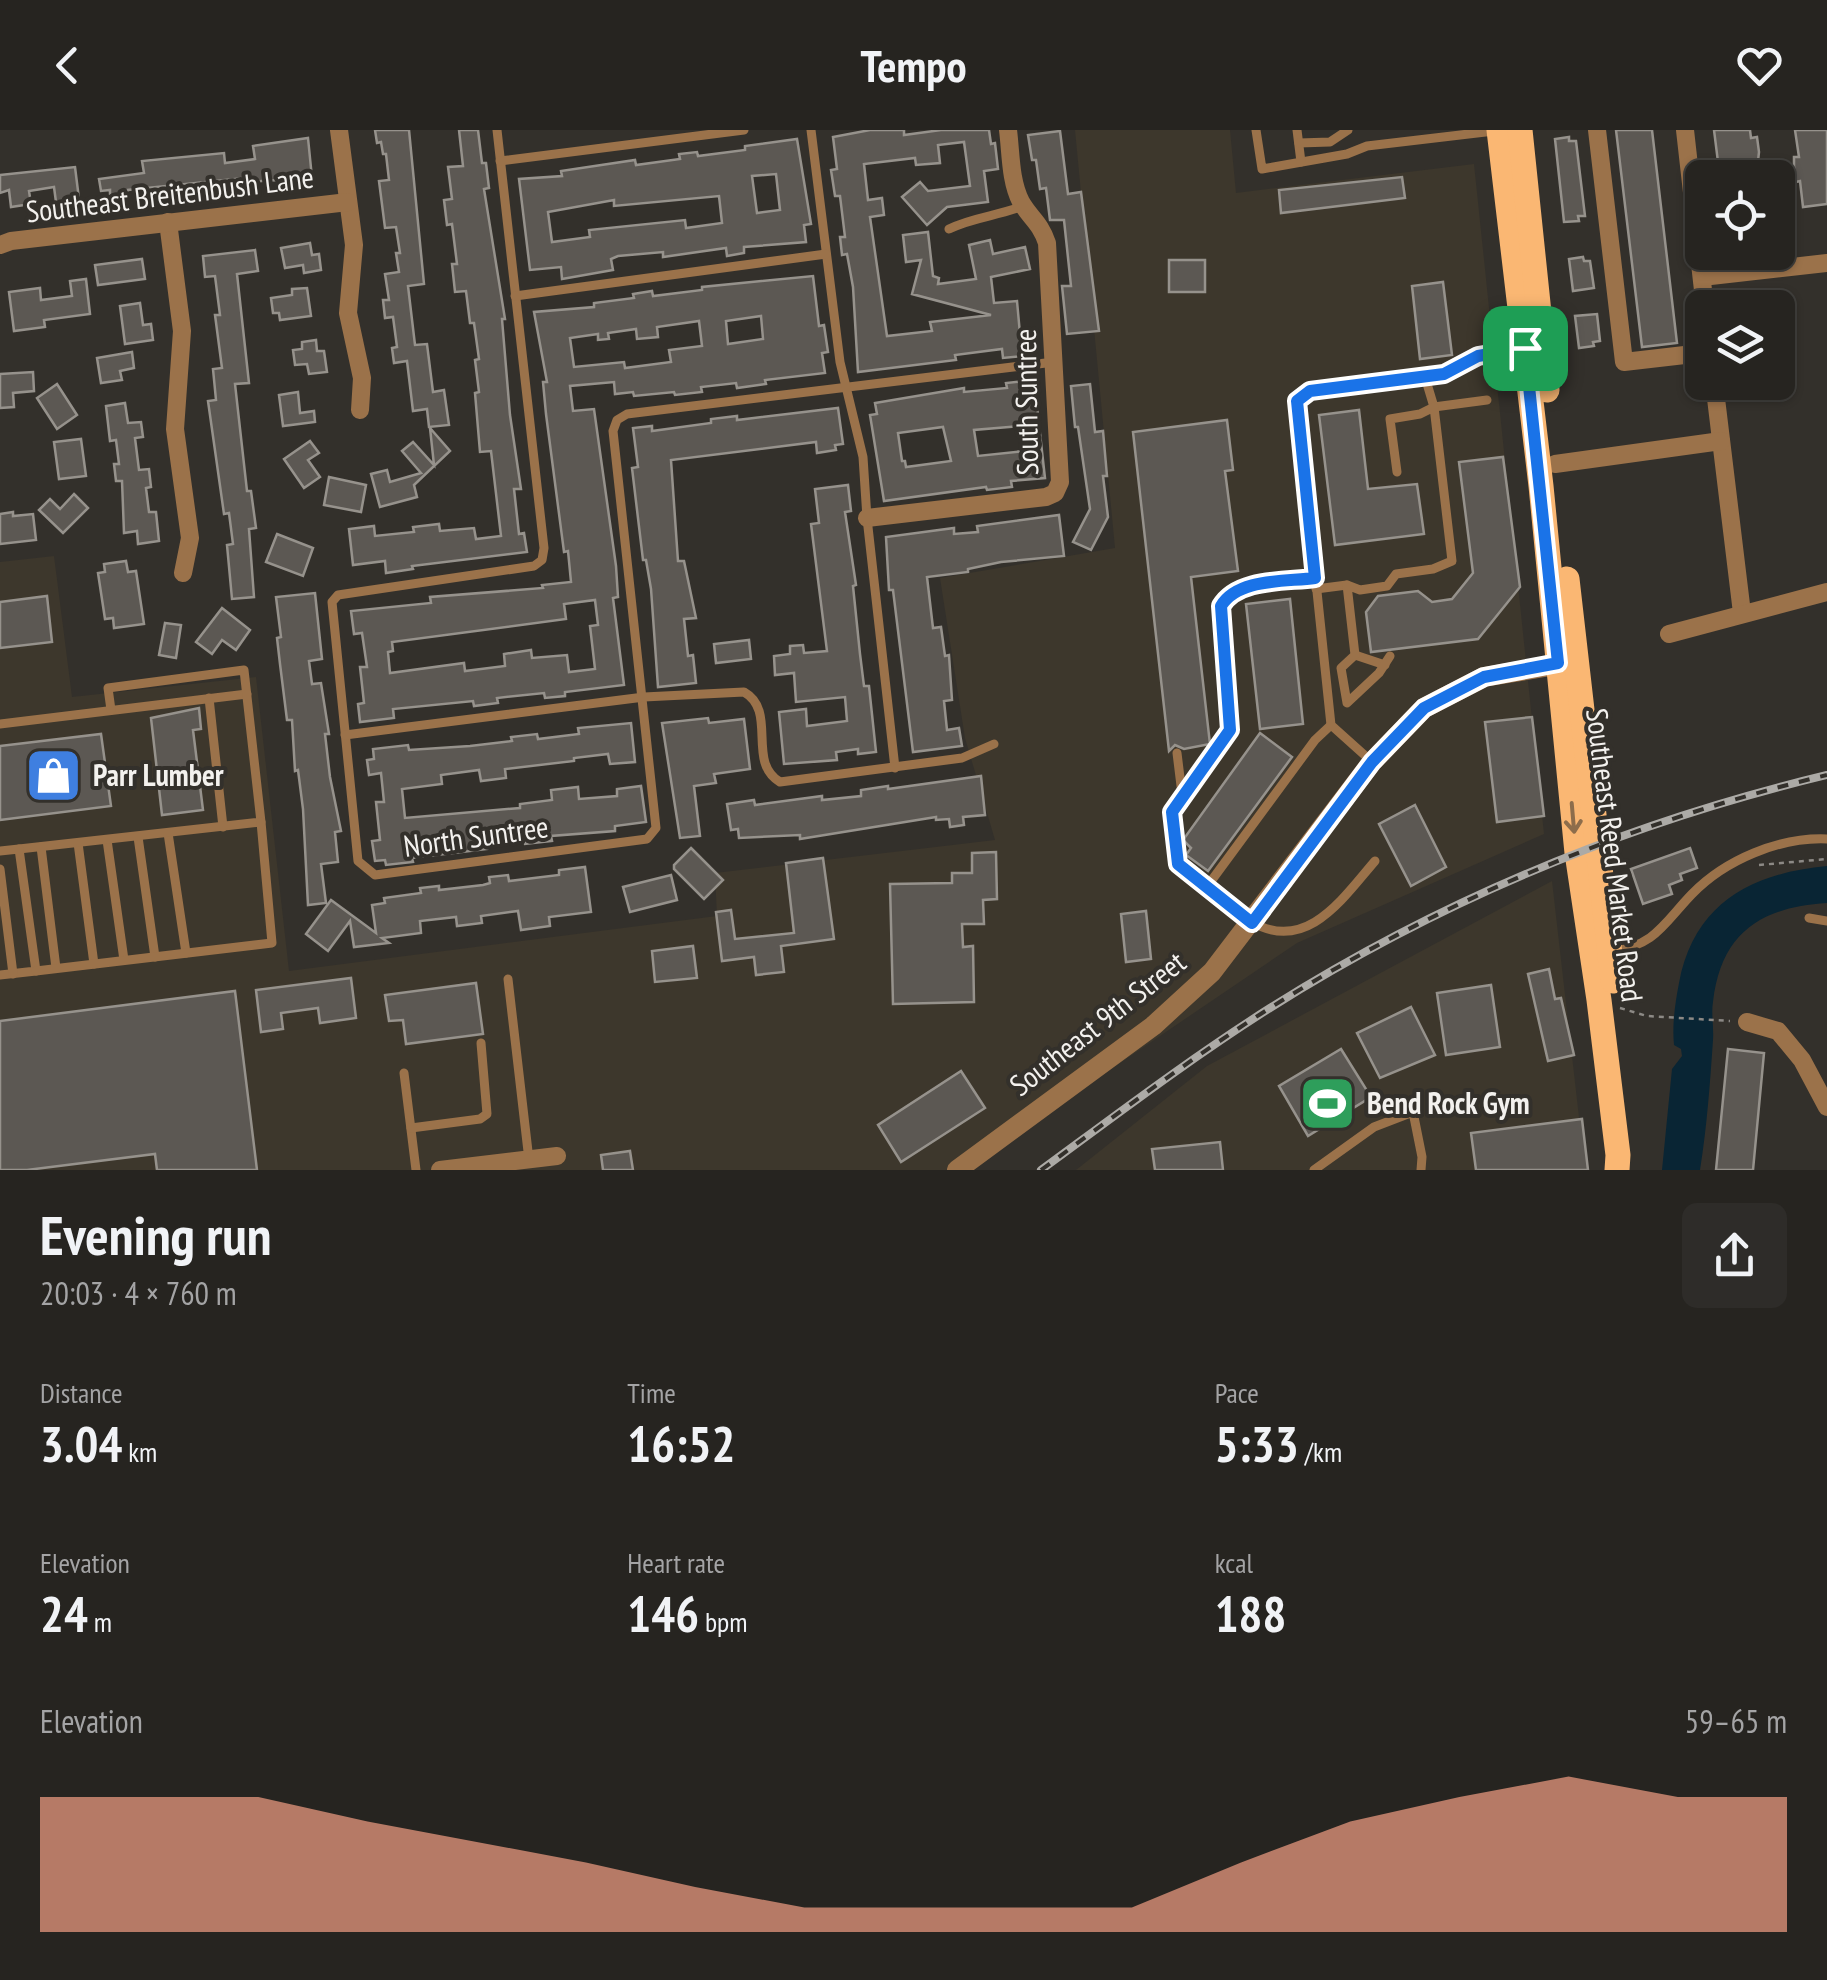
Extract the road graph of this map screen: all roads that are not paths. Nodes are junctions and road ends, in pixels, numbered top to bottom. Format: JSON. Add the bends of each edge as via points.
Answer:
{"nodes":[{"id":1,"x":339,"y":130,"type":"edge"},
{"id":2,"x":496,"y":130,"type":"edge"},
{"id":3,"x":744,"y":130,"type":"edge"},
{"id":4,"x":811,"y":130,"type":"edge"},
{"id":5,"x":1008,"y":130,"type":"edge"},
{"id":6,"x":1256,"y":130,"type":"edge"},
{"id":7,"x":1297,"y":130,"type":"edge"},
{"id":8,"x":1348,"y":130,"type":"edge"},
{"id":9,"x":1499,"y":130,"type":"edge"},
{"id":10,"x":1507,"y":130,"type":"edge"},
{"id":11,"x":1520,"y":130,"type":"edge"},
{"id":12,"x":1597,"y":130,"type":"edge"},
{"id":13,"x":1686,"y":130,"type":"edge"},
{"id":14,"x":1463,"y":132,"type":"edge"},
{"id":15,"x":1299,"y":143,"type":"junction"},
{"id":16,"x":500,"y":161,"type":"junction"},
{"id":17,"x":1301,"y":162,"type":"junction"},
{"id":18,"x":348,"y":202,"type":"junction"},
{"id":19,"x":1022,"y":206,"type":"junction"},
{"id":20,"x":168,"y":222,"type":"junction"},
{"id":21,"x":949,"y":229,"type":"dead end"},
{"id":22,"x":0,"y":246,"type":"edge"},
{"id":23,"x":826,"y":254,"type":"junction"},
{"id":24,"x":1827,"y":263,"type":"edge"},
{"id":25,"x":1702,"y":277,"type":"junction"},
{"id":26,"x":1703,"y":290,"type":"edge"},
{"id":27,"x":516,"y":296,"type":"junction"},
{"id":28,"x":1525,"y":348,"type":"junction"},
{"id":29,"x":1685,"y":355,"type":"edge"},
{"id":30,"x":1054,"y":362,"type":"junction"},
{"id":31,"x":1425,"y":376,"type":"junction"},
{"id":32,"x":846,"y":386,"type":"junction"},
{"id":33,"x":1487,"y":400,"type":"dead end"},
{"id":34,"x":1716,"y":400,"type":"edge"},
{"id":35,"x":1434,"y":407,"type":"junction"},
{"id":36,"x":360,"y":410,"type":"dead end"},
{"id":37,"x":1720,"y":442,"type":"junction"},
{"id":38,"x":1555,"y":464,"type":"junction"},
{"id":39,"x":1396,"y":472,"type":"dead end"},
{"id":40,"x":867,"y":518,"type":"junction"},
{"id":41,"x":183,"y":573,"type":"dead end"},
{"id":42,"x":1316,"y":584,"type":"junction"},
{"id":43,"x":1347,"y":585,"type":"junction"},
{"id":44,"x":1827,"y":592,"type":"edge"},
{"id":45,"x":1742,"y":613,"type":"junction"},
{"id":46,"x":1669,"y":634,"type":"dead end"},
{"id":47,"x":1354,"y":654,"type":"junction"},
{"id":48,"x":1567,"y":662,"type":"junction"},
{"id":49,"x":247,"y":694,"type":"junction"},
{"id":50,"x":644,"y":697,"type":"junction"},
{"id":51,"x":209,"y":698,"type":"junction"},
{"id":52,"x":111,"y":710,"type":"junction"},
{"id":53,"x":0,"y":724,"type":"edge"},
{"id":54,"x":1331,"y":724,"type":"junction"},
{"id":55,"x":345,"y":735,"type":"junction"},
{"id":56,"x":994,"y":744,"type":"dead end"},
{"id":57,"x":1177,"y":754,"type":"dead end"},
{"id":58,"x":1372,"y":762,"type":"junction"},
{"id":59,"x":895,"y":768,"type":"junction"},
{"id":60,"x":1182,"y":794,"type":"junction"},
{"id":61,"x":261,"y":822,"type":"junction"},
{"id":62,"x":223,"y":827,"type":"junction"},
{"id":63,"x":168,"y":833,"type":"junction"},
{"id":64,"x":138,"y":836,"type":"junction"},
{"id":65,"x":1827,"y":839,"type":"edge"},
{"id":66,"x":107,"y":840,"type":"junction"},
{"id":67,"x":78,"y":843,"type":"junction"},
{"id":68,"x":40,"y":847,"type":"junction"},
{"id":69,"x":19,"y":850,"type":"junction"},
{"id":70,"x":0,"y":852,"type":"edge"},
{"id":71,"x":1375,"y":861,"type":"dead end"},
{"id":72,"x":0,"y":868,"type":"edge"},
{"id":73,"x":1,"y":887,"type":"edge"},
{"id":74,"x":1206,"y":888,"type":"junction"},
{"id":75,"x":1809,"y":918,"type":"dead end"},
{"id":76,"x":1827,"y":921,"type":"edge"},
{"id":77,"x":1252,"y":923,"type":"junction"},
{"id":78,"x":5,"y":944,"type":"edge"},
{"id":79,"x":1610,"y":951,"type":"junction"},
{"id":80,"x":186,"y":953,"type":"junction"},
{"id":81,"x":156,"y":957,"type":"junction"},
{"id":82,"x":124,"y":960,"type":"junction"},
{"id":83,"x":94,"y":964,"type":"junction"},
{"id":84,"x":56,"y":968,"type":"junction"},
{"id":85,"x":36,"y":971,"type":"junction"},
{"id":86,"x":14,"y":974,"type":"junction"},
{"id":87,"x":0,"y":975,"type":"edge"},
{"id":88,"x":508,"y":979,"type":"dead end"},
{"id":89,"x":1747,"y":1022,"type":"road end"},
{"id":90,"x":481,"y":1043,"type":"dead end"},
{"id":91,"x":404,"y":1073,"type":"dead end"},
{"id":92,"x":1827,"y":1108,"type":"edge"},
{"id":93,"x":411,"y":1128,"type":"junction"},
{"id":94,"x":558,"y":1156,"type":"dead end"},
{"id":95,"x":529,"y":1160,"type":"junction"},
{"id":96,"x":466,"y":1168,"type":"edge"},
{"id":97,"x":416,"y":1170,"type":"edge"},
{"id":98,"x":440,"y":1170,"type":"edge"},
{"id":99,"x":957,"y":1170,"type":"edge"},
{"id":100,"x":1314,"y":1170,"type":"edge"},
{"id":101,"x":1421,"y":1170,"type":"edge"},
{"id":102,"x":1617,"y":1170,"type":"edge"},
{"id":103,"x":1630,"y":1170,"type":"edge"}],
"edges":[{"from":1,"to":18,"type":"street"},
{"from":2,"to":16,"type":"lane","name":"North Suntree"},
{"from":3,"to":16,"type":"lane"},
{"from":4,"to":23,"type":"lane"},
{"from":5,"to":19,"type":"street","name":"South Suntree"},
{"from":6,"to":17,"type":"lane","via":[[1262,169]]},
{"from":7,"to":15,"type":"lane"},
{"from":8,"to":15,"type":"lane","via":[[1330,142]]},
{"from":9,"to":10,"type":"lane"},
{"from":9,"to":14,"type":"lane"},
{"from":9,"to":28,"type":"main road","name":"Southeast Reed Market Road"},
{"from":11,"to":38,"type":"main road","name":"Southeast Reed Market Road"},
{"from":12,"to":29,"type":"street","via":[[1624,362]]},
{"from":13,"to":25,"type":"street"},
{"from":14,"to":17,"type":"lane"},
{"from":15,"to":17,"type":"lane"},
{"from":16,"to":27,"type":"lane","name":"North Suntree"},
{"from":18,"to":20,"type":"street","name":"Southeast Breitenbush Lane"},
{"from":18,"to":36,"type":"street","via":[[354,244],[348,314],[362,378]]},
{"from":19,"to":21,"type":"lane"},
{"from":19,"to":30,"type":"street","name":"South Suntree","via":[[1047,243]]},
{"from":20,"to":22,"type":"street","name":"Southeast Breitenbush Lane"},
{"from":20,"to":41,"type":"street","via":[[182,330],[175,429],[190,538]]},
{"from":23,"to":27,"type":"lane"},
{"from":23,"to":32,"type":"lane"},
{"from":24,"to":25,"type":"street"},
{"from":25,"to":26,"type":"street"},
{"from":27,"to":55,"type":"lane","name":"North Suntree","via":[[542,560],[338,596],[331,610]]},
{"from":28,"to":31,"type":"lane","via":[[1492,352]]},
{"from":28,"to":48,"type":"main road","name":"Southeast Reed Market Road"},
{"from":30,"to":32,"type":"lane","name":"North Suntree"},
{"from":30,"to":40,"type":"street","name":"South Suntree","via":[[1060,482],[1055,494]]},
{"from":31,"to":35,"type":"lane"},
{"from":31,"to":42,"type":"lane","via":[[1310,391],[1297,401]]},
{"from":32,"to":40,"type":"lane","via":[[863,457]]},
{"from":32,"to":50,"type":"lane","name":"North Suntree","via":[[617,420],[613,431]]},
{"from":33,"to":35,"type":"lane"},
{"from":34,"to":37,"type":"street"},
{"from":35,"to":39,"type":"lane","via":[[1390,418]]},
{"from":35,"to":43,"type":"lane","via":[[1452,561],[1396,574],[1388,586]]},
{"from":37,"to":38,"type":"street"},
{"from":37,"to":45,"type":"street"},
{"from":38,"to":48,"type":"main road","name":"Southeast Reed Market Road"},
{"from":40,"to":59,"type":"lane"},
{"from":42,"to":43,"type":"lane"},
{"from":42,"to":54,"type":"lane"},
{"from":42,"to":60,"type":"lane","via":[[1239,588],[1228,595],[1221,606],[1230,730]]},
{"from":43,"to":47,"type":"lane"},
{"from":44,"to":45,"type":"street"},
{"from":45,"to":46,"type":"street"},
{"from":47,"to":47,"type":"lane","via":[[1340,668],[1346,703],[1388,660]]},
{"from":48,"to":58,"type":"street","name":"Southeast 9th Street","via":[[1455,689],[1424,708]]},
{"from":48,"to":79,"type":"main road","name":"Southeast Reed Market Road"},
{"from":48,"to":102,"type":"main road","name":"Southeast Reed Market Road","one_way":true,"via":[[1577,854]]},
{"from":49,"to":51,"type":"lane"},
{"from":49,"to":52,"type":"lane","via":[[244,670],[108,688]]},
{"from":49,"to":61,"type":"lane"},
{"from":50,"to":55,"type":"lane"},
{"from":50,"to":55,"type":"lane","name":"North Suntree","via":[[653,836],[376,875],[358,862]]},
{"from":50,"to":59,"type":"lane","via":[[752,696],[760,709],[764,766],[780,782]]},
{"from":51,"to":52,"type":"lane"},
{"from":51,"to":62,"type":"lane"},
{"from":52,"to":53,"type":"lane"},
{"from":54,"to":58,"type":"lane"},
{"from":54,"to":74,"type":"lane"},
{"from":56,"to":59,"type":"lane","via":[[962,758]]},
{"from":57,"to":60,"type":"lane"},
{"from":58,"to":77,"type":"street","name":"Southeast 9th Street"},
{"from":60,"to":74,"type":"lane","via":[[1172,812],[1178,864]]},
{"from":61,"to":62,"type":"lane"},
{"from":61,"to":80,"type":"lane","via":[[272,943]]},
{"from":62,"to":63,"type":"lane"},
{"from":63,"to":64,"type":"lane"},
{"from":63,"to":80,"type":"lane"},
{"from":64,"to":66,"type":"lane"},
{"from":64,"to":81,"type":"lane"},
{"from":65,"to":79,"type":"lane","via":[[1744,858],[1710,878],[1648,942]]},
{"from":66,"to":67,"type":"lane"},
{"from":66,"to":82,"type":"lane"},
{"from":67,"to":68,"type":"lane"},
{"from":67,"to":83,"type":"lane"},
{"from":68,"to":69,"type":"lane"},
{"from":68,"to":84,"type":"lane"},
{"from":69,"to":70,"type":"lane"},
{"from":69,"to":85,"type":"lane"},
{"from":71,"to":77,"type":"lane","via":[[1337,905],[1298,932]]},
{"from":72,"to":73,"type":"lane"},
{"from":73,"to":78,"type":"lane"},
{"from":74,"to":77,"type":"lane"},
{"from":75,"to":76,"type":"lane"},
{"from":77,"to":99,"type":"street","name":"Southeast 9th Street","via":[[1168,1014]]},
{"from":78,"to":86,"type":"lane"},
{"from":79,"to":103,"type":"main road","name":"Southeast Reed Market Road","via":[[1630,1109]]},
{"from":80,"to":81,"type":"lane"},
{"from":81,"to":82,"type":"lane"},
{"from":82,"to":83,"type":"lane"},
{"from":83,"to":84,"type":"lane"},
{"from":84,"to":85,"type":"lane"},
{"from":85,"to":86,"type":"lane"},
{"from":86,"to":87,"type":"lane"},
{"from":88,"to":95,"type":"lane"},
{"from":89,"to":92,"type":"street","via":[[1778,1031]]},
{"from":90,"to":93,"type":"lane","via":[[487,1114]]},
{"from":91,"to":93,"type":"lane"},
{"from":93,"to":97,"type":"lane"},
{"from":94,"to":95,"type":"street"},
{"from":95,"to":96,"type":"street"},
{"from":96,"to":98,"type":"street"},
{"from":100,"to":101,"type":"lane","via":[[1374,1127],[1413,1112]]}]}
